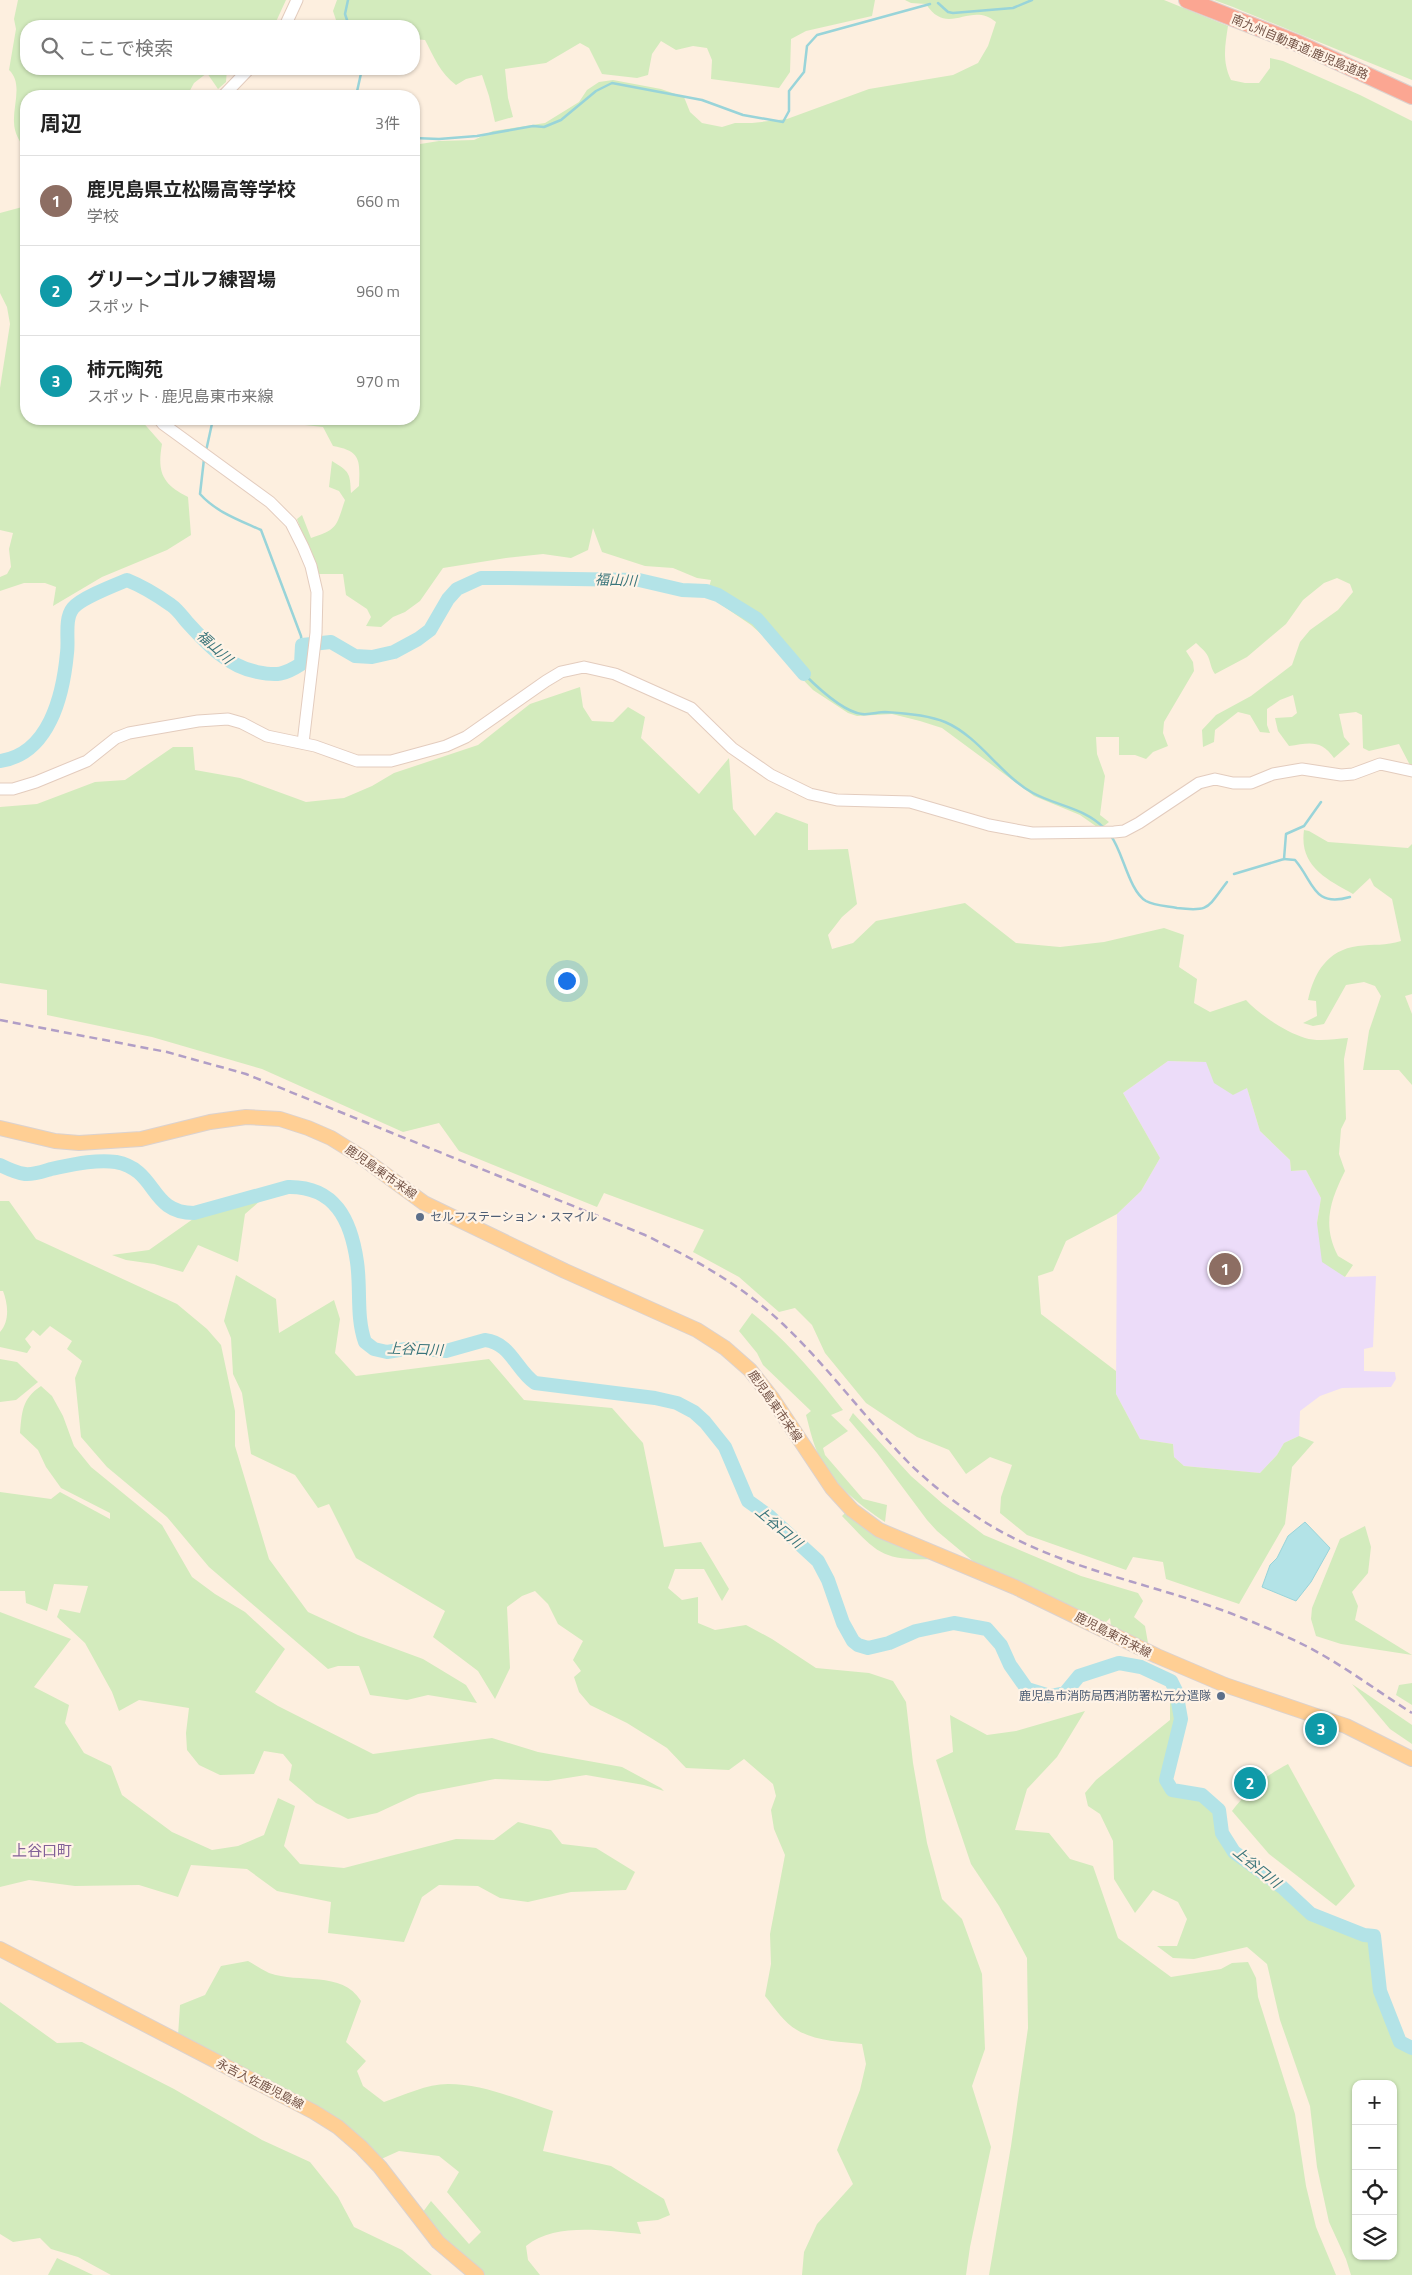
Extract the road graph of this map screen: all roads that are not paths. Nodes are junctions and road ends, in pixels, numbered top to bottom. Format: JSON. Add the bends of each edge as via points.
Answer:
{"nodes":[{"id":1,"x":296,"y":0,"type":"edge"},
{"id":2,"x":1187,"y":0,"type":"edge"},
{"id":3,"x":288,"y":20,"type":"edge"},
{"id":4,"x":1297,"y":43,"type":"junction"},
{"id":5,"x":243,"y":75,"type":"edge"},
{"id":6,"x":1412,"y":88,"type":"edge"},
{"id":7,"x":229,"y":90,"type":"edge"},
{"id":8,"x":1412,"y":96,"type":"edge"},
{"id":9,"x":164,"y":425,"type":"edge"},
{"id":10,"x":303,"y":744,"type":"junction"},
{"id":11,"x":1412,"y":771,"type":"edge"},
{"id":12,"x":0,"y":789,"type":"edge"},
{"id":13,"x":0,"y":1128,"type":"edge"},
{"id":14,"x":1412,"y":1759,"type":"edge"},
{"id":15,"x":0,"y":1949,"type":"edge"},
{"id":16,"x":477,"y":2275,"type":"edge"}],
"edges":[{"from":1,"to":3,"type":"street"},
{"from":2,"to":4,"type":"highway","name":"南九州自動車道;鹿児島道路"},
{"from":4,"to":6,"type":"highway"},
{"from":4,"to":8,"type":"highway","name":"南九州自動車道;鹿児島道路"},
{"from":5,"to":7,"type":"street"},
{"from":9,"to":10,"type":"street","via":[[270,502],[292,523],[311,566],[317,592],[316,633]]},
{"from":10,"to":11,"type":"street","via":[[357,761],[391,761],[417,755],[466,737],[561,672],[584,667],[615,674],[691,708],[732,748],[771,775],[810,794],[845,801],[910,802],[1016,832],[1124,831],[1199,783],[1209,780],[1251,783],[1302,769],[1353,774],[1380,764]]},
{"from":10,"to":12,"type":"street","via":[[267,736],[242,723],[198,721],[128,733],[116,738],[87,761],[36,782],[14,789]]},
{"from":13,"to":14,"type":"main road","name":"鹿児島東市来線","via":[[55,1142],[79,1143],[141,1139],[246,1116],[280,1119],[331,1138],[424,1203],[697,1330],[725,1348],[750,1370],[767,1391],[832,1488],[852,1510],[879,1530],[1015,1587],[1157,1656],[1225,1685],[1346,1726]]},
{"from":15,"to":16,"type":"main road","name":"永吉入佐鹿児島線","via":[[338,2127],[380,2167],[438,2242]]}]}
